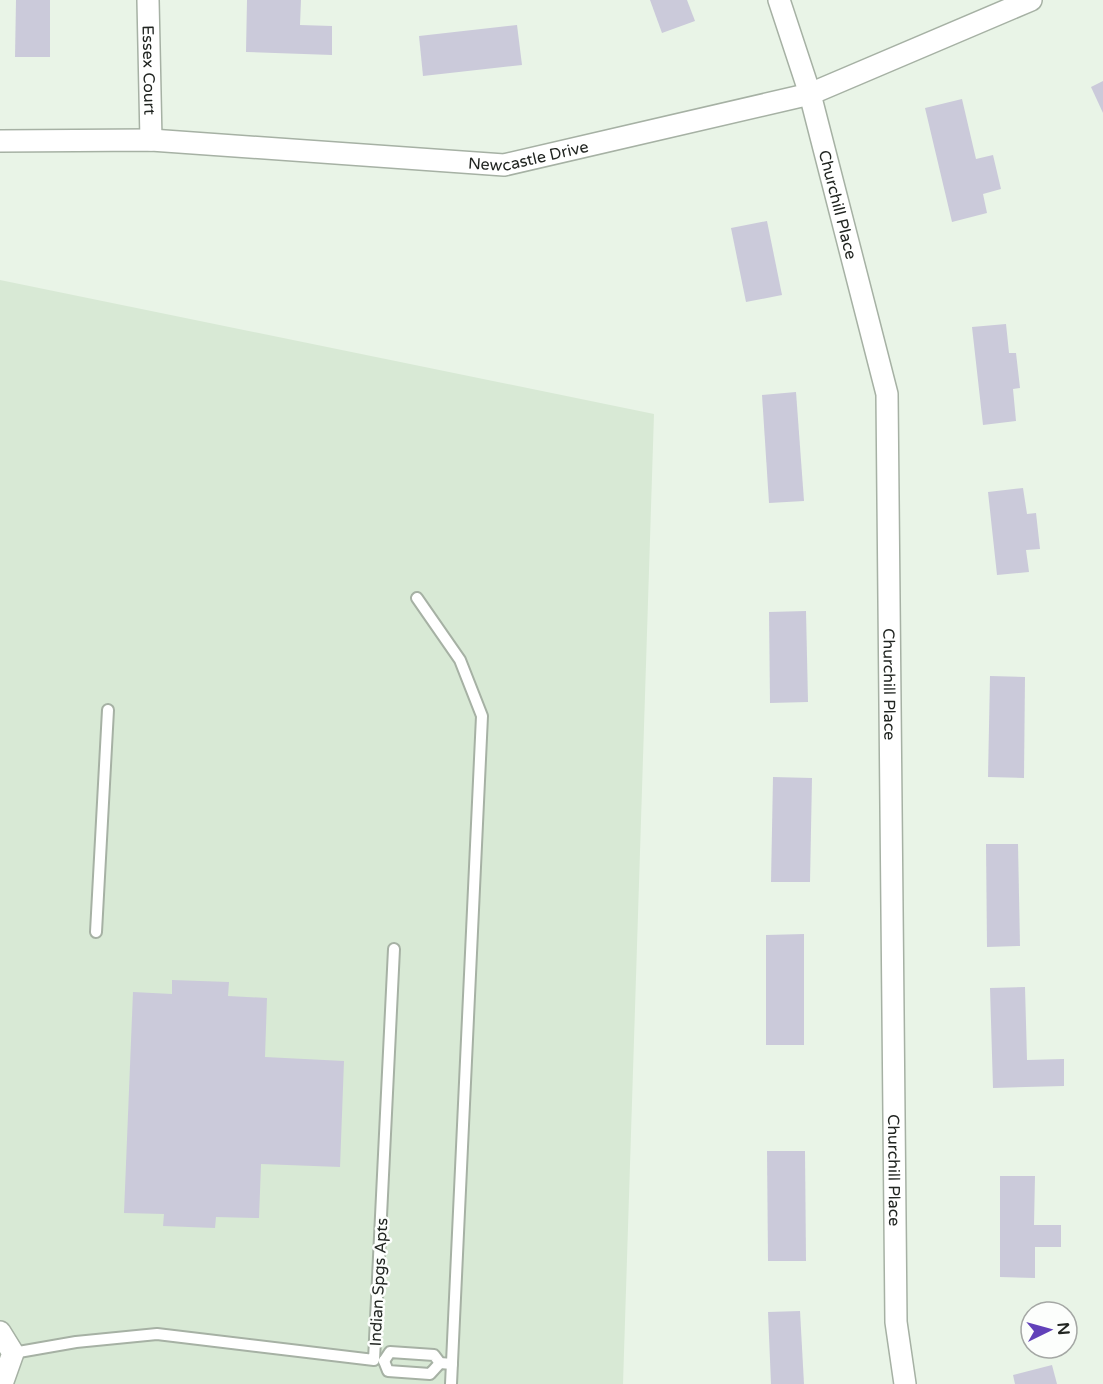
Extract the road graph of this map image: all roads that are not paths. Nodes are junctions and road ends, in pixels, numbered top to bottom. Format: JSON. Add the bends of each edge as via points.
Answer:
{"nodes":[{"id":1,"x":148,"y":0,"type":"edge"},
{"id":2,"x":779,"y":0,"type":"edge"},
{"id":3,"x":1031,"y":0,"type":"edge"},
{"id":4,"x":810,"y":94,"type":"junction"},
{"id":5,"x":150,"y":140,"type":"junction"},
{"id":6,"x":0,"y":141,"type":"edge"},
{"id":7,"x":417,"y":598,"type":"dead end"},
{"id":8,"x":108,"y":710,"type":"dead end"},
{"id":9,"x":96,"y":932,"type":"dead end"},
{"id":10,"x":394,"y":949,"type":"dead end"},
{"id":11,"x":0,"y":1332,"type":"edge"},
{"id":12,"x":13,"y":1353,"type":"junction"},
{"id":13,"x":379,"y":1361,"type":"junction"},
{"id":14,"x":440,"y":1363,"type":"junction"},
{"id":15,"x":452,"y":1364,"type":"junction"},
{"id":16,"x":2,"y":1384,"type":"edge"},
{"id":17,"x":452,"y":1384,"type":"edge"},
{"id":18,"x":905,"y":1384,"type":"edge"}],
"edges":[{"from":1,"to":5,"type":"street","name":"Essex Court"},
{"from":2,"to":4,"type":"street","name":"Churchill Place"},
{"from":3,"to":4,"type":"street","name":"Newcastle Drive"},
{"from":4,"to":5,"type":"street","name":"Newcastle Drive","via":[[504,165]]},
{"from":4,"to":18,"type":"street","name":"Churchill Place","via":[[887,394],[896,1322]]},
{"from":5,"to":6,"type":"street","name":"Newcastle Drive"},
{"from":7,"to":15,"type":"lane","via":[[460,660],[482,716]]},
{"from":8,"to":9,"type":"lane"},
{"from":10,"to":13,"type":"lane","name":"Indian Spgs Apts"},
{"from":11,"to":12,"type":"street"},
{"from":12,"to":13,"type":"lane","name":"Indian Spgs Apts","via":[[157,1334]]},
{"from":12,"to":16,"type":"street"},
{"from":13,"to":14,"type":"lane","via":[[390,1352],[434,1355]]},
{"from":13,"to":14,"type":"lane","via":[[388,1371],[430,1374]]},
{"from":14,"to":15,"type":"lane"},
{"from":15,"to":17,"type":"lane"}]}
